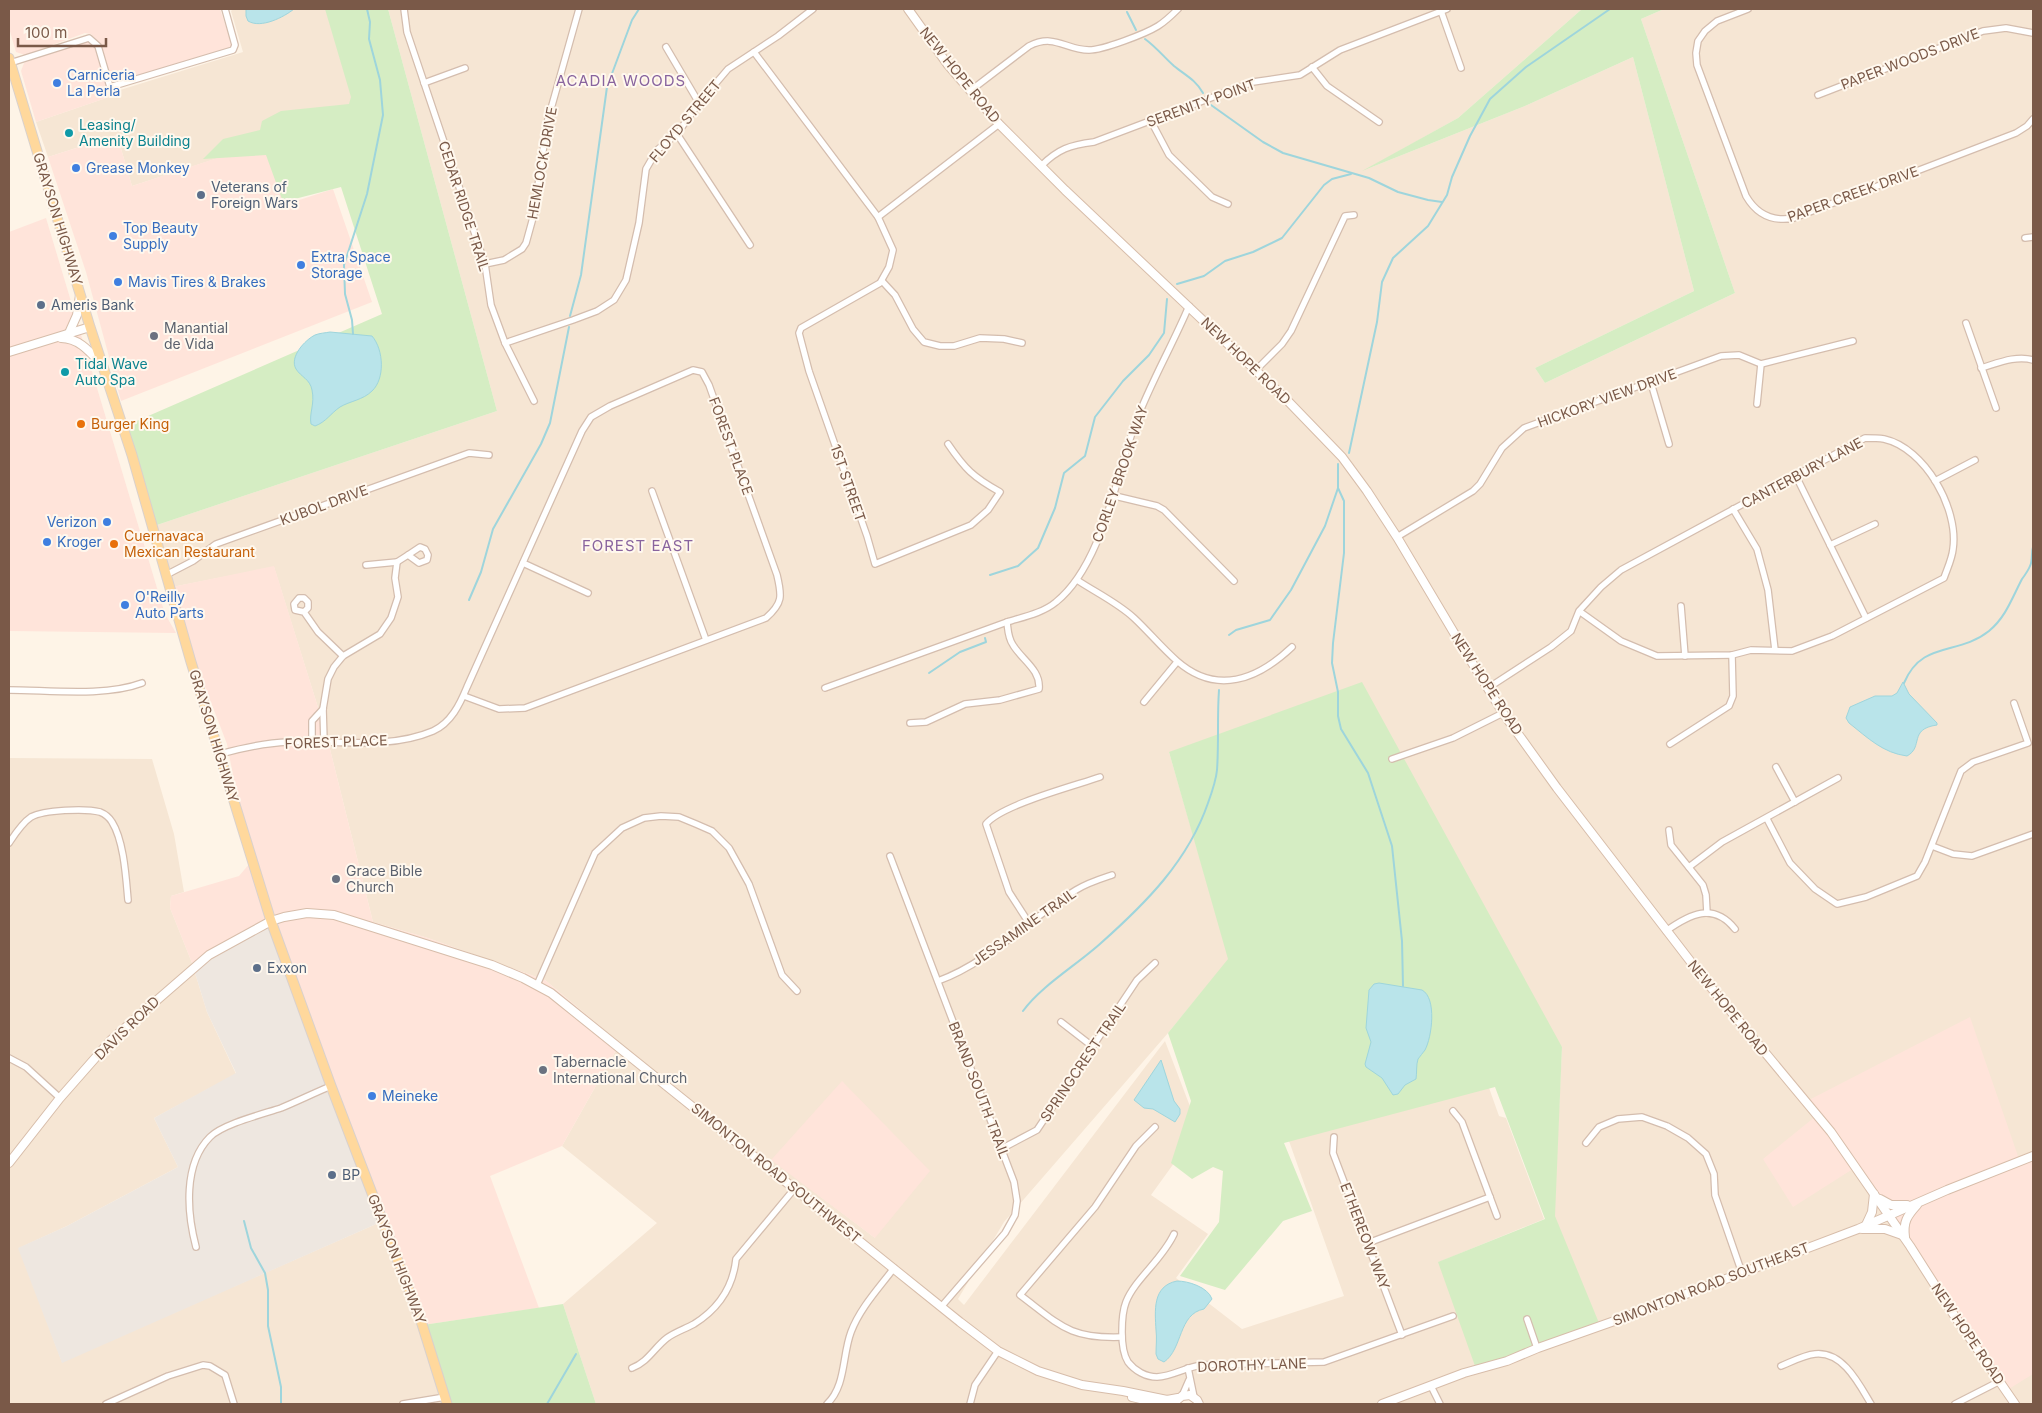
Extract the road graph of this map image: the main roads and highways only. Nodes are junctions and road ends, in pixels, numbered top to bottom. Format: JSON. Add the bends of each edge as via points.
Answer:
{"nodes":[{"id":1,"x":10,"y":61,"type":"edge"},
{"id":2,"x":446,"y":1400,"type":"edge"}],
"edges":[{"from":1,"to":2,"type":"main road","name":"GRAYSON HIGHWAY","via":[[271,921],[422,1324]]}]}
